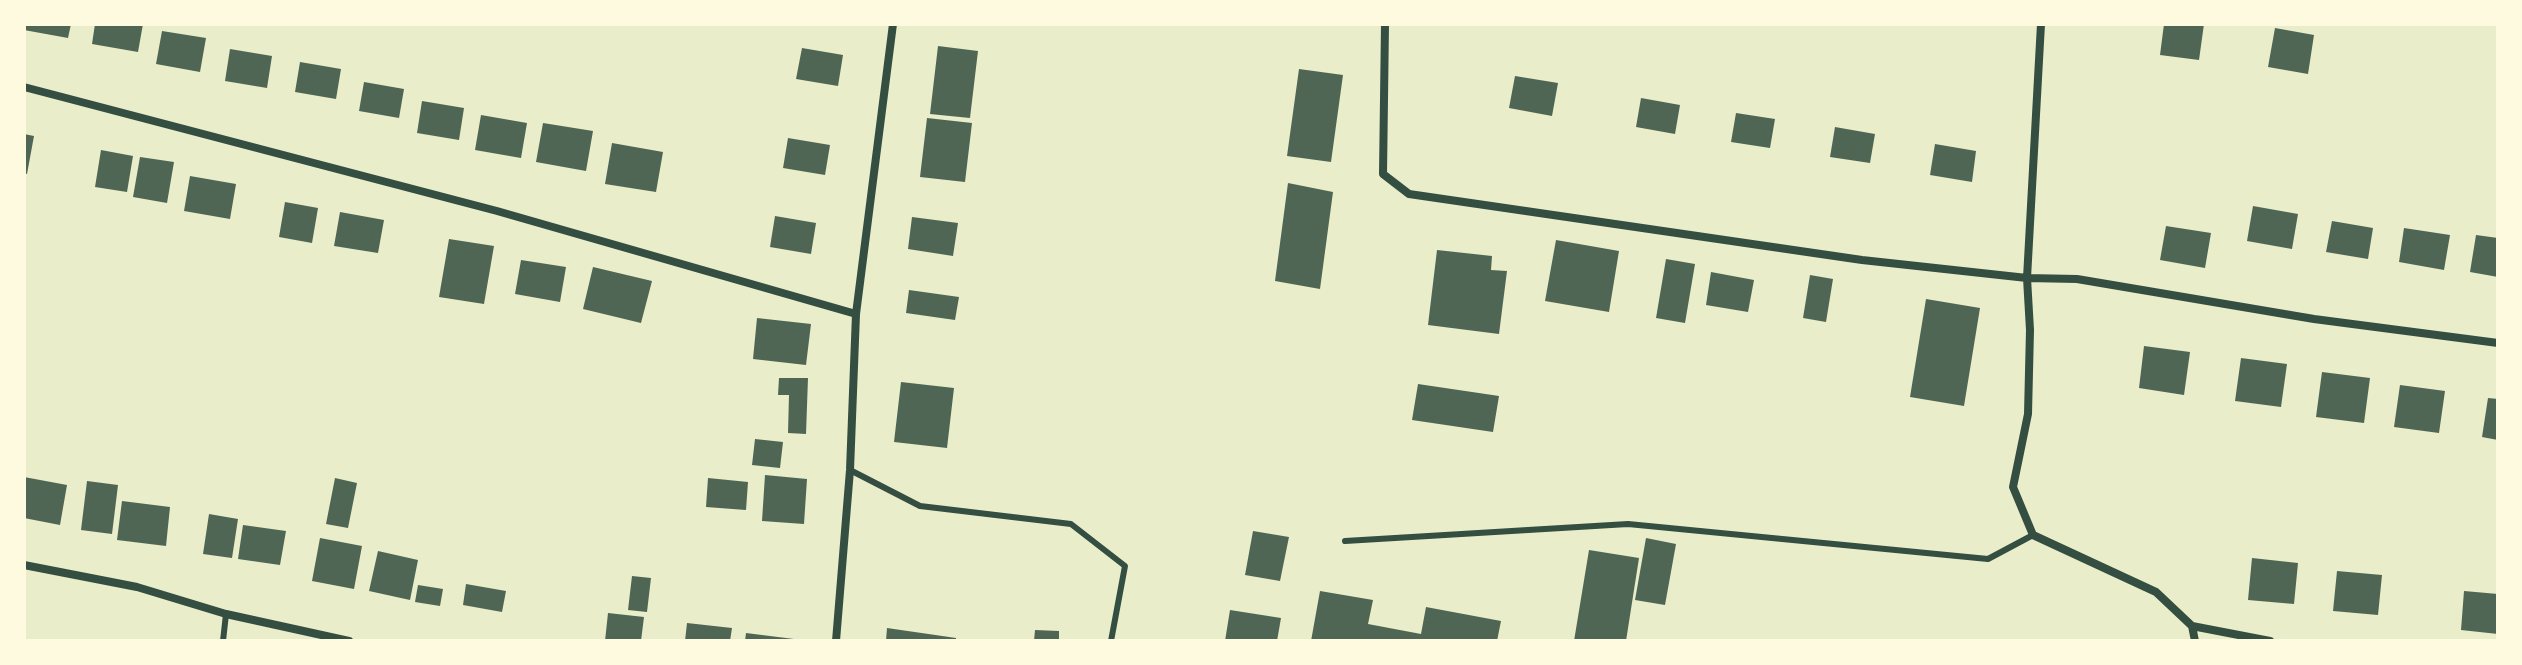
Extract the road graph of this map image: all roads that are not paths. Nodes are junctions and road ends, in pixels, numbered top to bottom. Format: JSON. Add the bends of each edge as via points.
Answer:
{"nodes":[{"id":1,"x":893,"y":24,"type":"edge"},
{"id":2,"x":1385,"y":24,"type":"edge"},
{"id":3,"x":2041,"y":24,"type":"edge"},
{"id":4,"x":24,"y":87,"type":"edge"},
{"id":5,"x":2027,"y":278,"type":"junction"},
{"id":6,"x":856,"y":314,"type":"junction"},
{"id":7,"x":2498,"y":343,"type":"edge"},
{"id":8,"x":850,"y":470,"type":"junction"},
{"id":9,"x":2033,"y":535,"type":"junction"},
{"id":10,"x":1345,"y":541,"type":"dead end"},
{"id":11,"x":24,"y":565,"type":"edge"},
{"id":12,"x":226,"y":614,"type":"junction"},
{"id":13,"x":2192,"y":626,"type":"junction"},
{"id":14,"x":223,"y":641,"type":"edge"},
{"id":15,"x":349,"y":641,"type":"edge"},
{"id":16,"x":836,"y":641,"type":"edge"},
{"id":17,"x":1111,"y":641,"type":"edge"},
{"id":18,"x":2195,"y":641,"type":"edge"},
{"id":19,"x":2270,"y":641,"type":"edge"}],
"edges":[{"from":1,"to":6,"type":"street"},
{"from":2,"to":5,"type":"street","via":[[1383,174],[1409,194],[1862,260]]},
{"from":3,"to":5,"type":"street"},
{"from":4,"to":6,"type":"street","via":[[497,211]]},
{"from":5,"to":7,"type":"street","via":[[2077,279]]},
{"from":5,"to":9,"type":"street","via":[[2028,414],[2013,487]]},
{"from":6,"to":8,"type":"street"},
{"from":8,"to":16,"type":"street"},
{"from":8,"to":17,"type":"lane","via":[[920,506],[1071,524],[1125,566]]},
{"from":9,"to":10,"type":"lane","via":[[1988,559],[1628,524]]},
{"from":9,"to":13,"type":"street","via":[[2156,592]]},
{"from":11,"to":12,"type":"street","via":[[137,587]]},
{"from":12,"to":14,"type":"lane"},
{"from":12,"to":15,"type":"street"},
{"from":13,"to":18,"type":"street"},
{"from":13,"to":19,"type":"street"}]}
